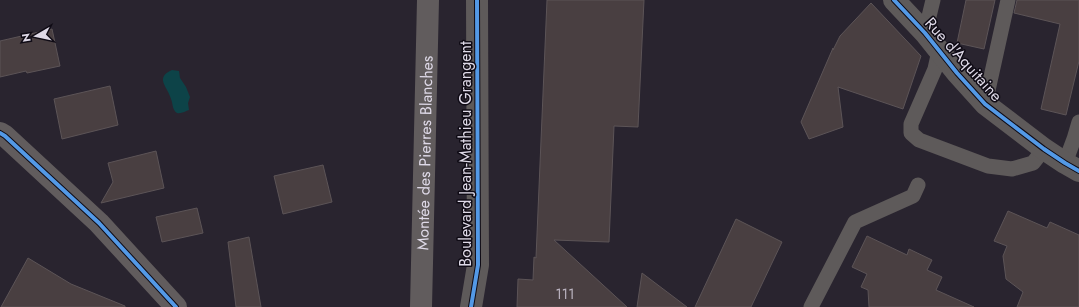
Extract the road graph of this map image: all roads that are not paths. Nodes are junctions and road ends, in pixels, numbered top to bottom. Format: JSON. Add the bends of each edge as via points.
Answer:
{"nodes":[{"id":1,"x":428,"y":0,"type":"edge"},
{"id":2,"x":478,"y":0,"type":"edge"},
{"id":3,"x":894,"y":0,"type":"edge"},
{"id":4,"x":933,"y":0,"type":"edge"},
{"id":5,"x":1008,"y":0,"type":"edge"},
{"id":6,"x":925,"y":33,"type":"junction"},
{"id":7,"x":939,"y":51,"type":"junction"},
{"id":8,"x":985,"y":104,"type":"junction"},
{"id":9,"x":1079,"y":122,"type":"edge"},
{"id":10,"x":0,"y":133,"type":"edge"},
{"id":11,"x":1044,"y":149,"type":"junction"},
{"id":12,"x":1072,"y":167,"type":"edge"},
{"id":13,"x":918,"y":185,"type":"dead end"},
{"id":14,"x":176,"y":307,"type":"edge"},
{"id":15,"x":421,"y":307,"type":"edge"},
{"id":16,"x":471,"y":307,"type":"edge"},
{"id":17,"x":811,"y":307,"type":"edge"}],
"edges":[{"from":1,"to":15,"type":"street","name":"Montée des Pierres Blanches"},
{"from":2,"to":16,"type":"street","name":"Boulevard Jean-Mathieu Grangent","via":[[478,265]]},
{"from":3,"to":6,"type":"street","name":"Rue d'Aquitaine"},
{"from":4,"to":6,"type":"lane"},
{"from":5,"to":8,"type":"lane"},
{"from":6,"to":7,"type":"street","name":"Rue d'Aquitaine"},
{"from":7,"to":8,"type":"street","name":"Rue d'Aquitaine"},
{"from":7,"to":11,"type":"lane","name":"Rue d'Aquitaine","via":[[936,69],[912,124],[911,133],[919,140],[988,166],[1012,169],[1033,163]]},
{"from":8,"to":11,"type":"street","name":"Rue d'Aquitaine"},
{"from":9,"to":12,"type":"lane","via":[[1074,139]]},
{"from":10,"to":14,"type":"street","via":[[98,223]]},
{"from":11,"to":12,"type":"street","name":"Rue d'Aquitaine"},
{"from":13,"to":17,"type":"lane","via":[[913,196],[855,222]]}]}
